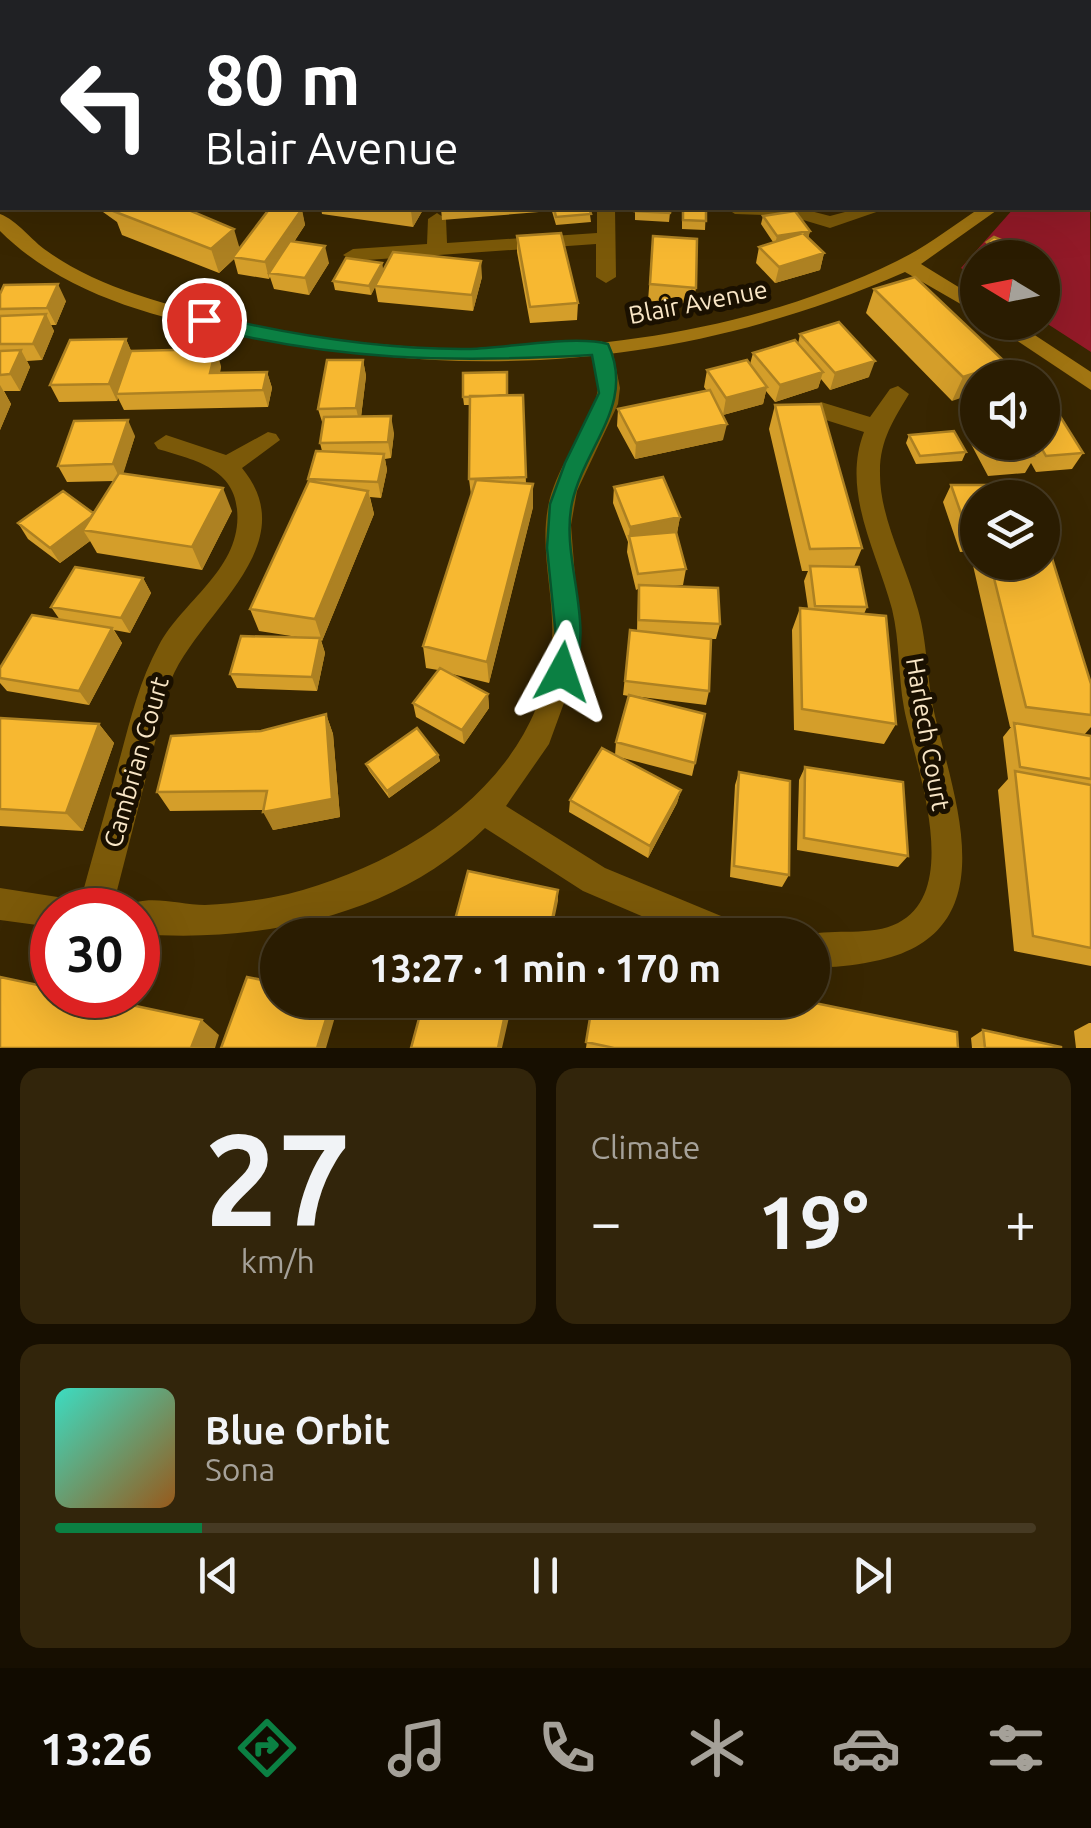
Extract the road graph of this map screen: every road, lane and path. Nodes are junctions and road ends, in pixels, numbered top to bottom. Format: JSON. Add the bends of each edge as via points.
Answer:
{"nodes":[{"id":1,"x":606,"y":210,"type":"edge"},
{"id":2,"x":772,"y":210,"type":"edge"},
{"id":3,"x":875,"y":210,"type":"edge"},
{"id":4,"x":987,"y":210,"type":"edge"},
{"id":5,"x":437,"y":219,"type":"dead end"},
{"id":6,"x":0,"y":220,"type":"edge"},
{"id":7,"x":608,"y":238,"type":"junction"},
{"id":8,"x":438,"y":246,"type":"junction"},
{"id":9,"x":353,"y":255,"type":"edge"},
{"id":10,"x":906,"y":264,"type":"junction"},
{"id":11,"x":606,"y":277,"type":"dead end"},
{"id":12,"x":960,"y":297,"type":"edge"},
{"id":13,"x":1027,"y":340,"type":"edge"},
{"id":14,"x":601,"y":348,"type":"junction"},
{"id":15,"x":1091,"y":382,"type":"edge"},
{"id":16,"x":898,"y":394,"type":"dead end"},
{"id":17,"x":820,"y":410,"type":"edge"},
{"id":18,"x":874,"y":427,"type":"junction"},
{"id":19,"x":268,"y":440,"type":"dead end"},
{"id":20,"x":166,"y":443,"type":"dead end"},
{"id":21,"x":228,"y":465,"type":"junction"},
{"id":22,"x":486,"y":812,"type":"junction"},
{"id":23,"x":100,"y":888,"type":"edge"},
{"id":24,"x":0,"y":904,"type":"edge"},
{"id":25,"x":30,"y":907,"type":"edge"},
{"id":26,"x":160,"y":918,"type":"edge"},
{"id":27,"x":685,"y":918,"type":"edge"},
{"id":28,"x":830,"y":952,"type":"edge"}],
"edges":[{"from":1,"to":7,"type":"street"},
{"from":2,"to":3,"type":"street","via":[[791,211],[829,230]]},
{"from":4,"to":10,"type":"street","name":"Blair Avenue"},
{"from":5,"to":8,"type":"street"},
{"from":6,"to":14,"type":"street","name":"Blair Avenue","via":[[48,260],[90,283],[262,335],[440,356]]},
{"from":7,"to":8,"type":"street"},
{"from":7,"to":11,"type":"street"},
{"from":8,"to":9,"type":"street"},
{"from":10,"to":12,"type":"street"},
{"from":10,"to":14,"type":"street","name":"Blair Avenue","via":[[775,316]]},
{"from":13,"to":15,"type":"street"},
{"from":14,"to":22,"type":"street","via":[[609,393],[561,504],[568,637],[562,672],[532,743]]},
{"from":16,"to":18,"type":"street","name":"Harlech Court"},
{"from":17,"to":18,"type":"street"},
{"from":18,"to":28,"type":"street","name":"Harlech Court","via":[[868,491],[911,631],[914,690],[948,843],[942,899],[908,936]]},
{"from":19,"to":21,"type":"street"},
{"from":20,"to":21,"type":"street"},
{"from":21,"to":23,"type":"street","name":"Cambrian Court","via":[[249,503],[245,548],[226,583],[195,612],[155,684]]},
{"from":22,"to":26,"type":"street","via":[[405,870],[326,904],[237,917]]},
{"from":22,"to":27,"type":"street","via":[[594,880]]},
{"from":24,"to":25,"type":"street"}]}
